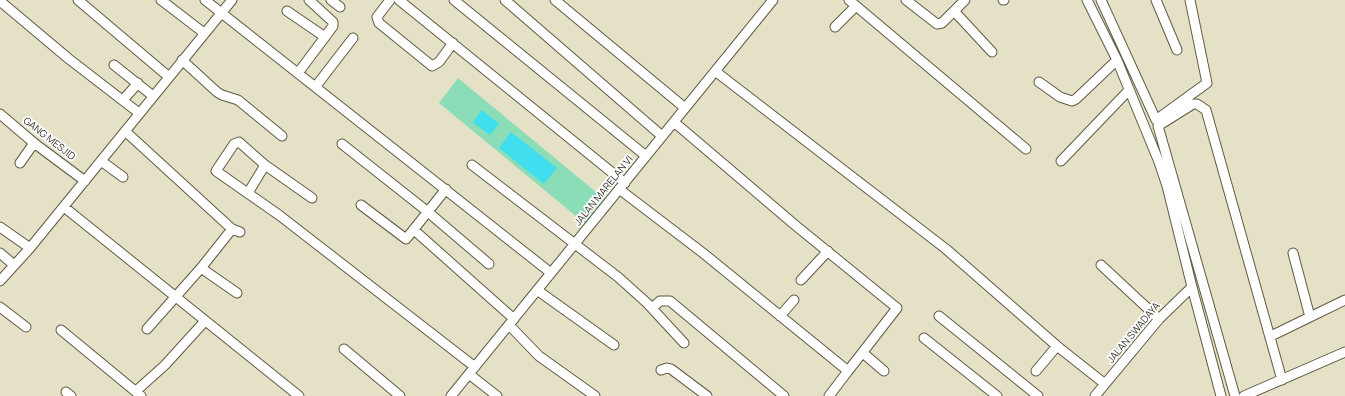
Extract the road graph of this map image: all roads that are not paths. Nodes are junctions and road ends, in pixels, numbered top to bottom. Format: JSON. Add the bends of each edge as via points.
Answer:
{"nodes":[{"id":1,"x":78,"y":0,"type":"edge"},
{"id":2,"x":161,"y":0,"type":"edge"},
{"id":3,"x":205,"y":0,"type":"edge"},
{"id":4,"x":232,"y":0,"type":"edge"},
{"id":5,"x":309,"y":0,"type":"edge"},
{"id":6,"x":331,"y":0,"type":"edge"},
{"id":7,"x":390,"y":0,"type":"edge"},
{"id":8,"x":399,"y":0,"type":"edge"},
{"id":9,"x":454,"y":0,"type":"edge"},
{"id":10,"x":505,"y":0,"type":"edge"},
{"id":11,"x":554,"y":0,"type":"edge"},
{"id":12,"x":773,"y":0,"type":"edge"},
{"id":13,"x":849,"y":0,"type":"edge"},
{"id":14,"x":906,"y":0,"type":"edge"},
{"id":15,"x":965,"y":0,"type":"edge"},
{"id":16,"x":1087,"y":0,"type":"edge"},
{"id":17,"x":1101,"y":0,"type":"edge"},
{"id":18,"x":1156,"y":0,"type":"edge"},
{"id":19,"x":1190,"y":0,"type":"edge"},
{"id":20,"x":0,"y":1,"type":"edge"},
{"id":21,"x":567,"y":4,"type":"edge"},
{"id":22,"x":856,"y":6,"type":"junction"},
{"id":23,"x":340,"y":7,"type":"dead end"},
{"id":24,"x":287,"y":10,"type":"dead end"},
{"id":25,"x":954,"y":11,"type":"junction"},
{"id":26,"x":220,"y":13,"type":"junction"},
{"id":27,"x":835,"y":27,"type":"dead end"},
{"id":28,"x":204,"y":33,"type":"junction"},
{"id":29,"x":325,"y":37,"type":"junction"},
{"id":30,"x":353,"y":38,"type":"dead end"},
{"id":31,"x":453,"y":44,"type":"junction"},
{"id":32,"x":1177,"y":50,"type":"dead end"},
{"id":33,"x":992,"y":52,"type":"dead end"},
{"id":34,"x":182,"y":60,"type":"junction"},
{"id":35,"x":1117,"y":60,"type":"junction"},
{"id":36,"x":114,"y":65,"type":"dead end"},
{"id":37,"x":715,"y":71,"type":"junction"},
{"id":38,"x":298,"y":73,"type":"junction"},
{"id":39,"x":169,"y":77,"type":"junction"},
{"id":40,"x":1039,"y":82,"type":"dead end"},
{"id":41,"x":138,"y":83,"type":"junction"},
{"id":42,"x":316,"y":86,"type":"junction"},
{"id":43,"x":1129,"y":90,"type":"junction"},
{"id":44,"x":153,"y":96,"type":"junction"},
{"id":45,"x":123,"y":100,"type":"junction"},
{"id":46,"x":685,"y":108,"type":"junction"},
{"id":47,"x":139,"y":113,"type":"junction"},
{"id":48,"x":0,"y":114,"type":"edge"},
{"id":49,"x":674,"y":122,"type":"junction"},
{"id":50,"x":125,"y":131,"type":"junction"},
{"id":51,"x":282,"y":136,"type":"dead end"},
{"id":52,"x":662,"y":136,"type":"junction"},
{"id":53,"x":34,"y":143,"type":"junction"},
{"id":54,"x":342,"y":144,"type":"dead end"},
{"id":55,"x":1026,"y":149,"type":"dead end"},
{"id":56,"x":646,"y":156,"type":"junction"},
{"id":57,"x":101,"y":161,"type":"junction"},
{"id":58,"x":1061,"y":161,"type":"dead end"},
{"id":59,"x":20,"y":164,"type":"dead end"},
{"id":60,"x":265,"y":165,"type":"junction"},
{"id":61,"x":472,"y":165,"type":"dead end"},
{"id":62,"x":123,"y":177,"type":"dead end"},
{"id":63,"x":85,"y":181,"type":"junction"},
{"id":64,"x":622,"y":186,"type":"junction"},
{"id":65,"x":446,"y":189,"type":"junction"},
{"id":66,"x":248,"y":194,"type":"junction"},
{"id":67,"x":312,"y":198,"type":"dead end"},
{"id":68,"x":361,"y":205,"type":"dead end"},
{"id":69,"x":64,"y":208,"type":"junction"},
{"id":70,"x":428,"y":212,"type":"junction"},
{"id":71,"x":0,"y":226,"type":"edge"},
{"id":72,"x":414,"y":230,"type":"junction"},
{"id":73,"x":575,"y":244,"type":"junction"},
{"id":74,"x":30,"y":248,"type":"junction"},
{"id":75,"x":828,"y":251,"type":"junction"},
{"id":76,"x":0,"y":253,"type":"edge"},
{"id":77,"x":1293,"y":253,"type":"dead end"},
{"id":78,"x":489,"y":264,"type":"dead end"},
{"id":79,"x":14,"y":265,"type":"junction"},
{"id":80,"x":1101,"y":265,"type":"dead end"},
{"id":81,"x":201,"y":268,"type":"junction"},
{"id":82,"x":551,"y":273,"type":"junction"},
{"id":83,"x":801,"y":280,"type":"dead end"},
{"id":84,"x":0,"y":281,"type":"edge"},
{"id":85,"x":1192,"y":287,"type":"junction"},
{"id":86,"x":537,"y":290,"type":"junction"},
{"id":87,"x":237,"y":293,"type":"dead end"},
{"id":88,"x":176,"y":296,"type":"junction"},
{"id":89,"x":794,"y":300,"type":"dead end"},
{"id":90,"x":1345,"y":300,"type":"edge"},
{"id":91,"x":0,"y":307,"type":"edge"},
{"id":92,"x":652,"y":308,"type":"junction"},
{"id":93,"x":780,"y":316,"type":"junction"},
{"id":94,"x":939,"y":316,"type":"dead end"},
{"id":95,"x":1310,"y":316,"type":"junction"},
{"id":96,"x":1159,"y":319,"type":"junction"},
{"id":97,"x":205,"y":321,"type":"junction"},
{"id":98,"x":512,"y":322,"type":"junction"},
{"id":99,"x":26,"y":327,"type":"dead end"},
{"id":100,"x":147,"y":329,"type":"dead end"},
{"id":101,"x":61,"y":330,"type":"dead end"},
{"id":102,"x":1271,"y":336,"type":"junction"},
{"id":103,"x":924,"y":338,"type":"dead end"},
{"id":104,"x":684,"y":343,"type":"dead end"},
{"id":105,"x":614,"y":345,"type":"dead end"},
{"id":106,"x":1057,"y":346,"type":"junction"},
{"id":107,"x":344,"y":349,"type":"dead end"},
{"id":108,"x":1345,"y":352,"type":"edge"},
{"id":109,"x":863,"y":353,"type":"junction"},
{"id":110,"x":472,"y":370,"type":"junction"},
{"id":111,"x":661,"y":370,"type":"dead end"},
{"id":112,"x":848,"y":371,"type":"junction"},
{"id":113,"x":884,"y":371,"type":"dead end"},
{"id":114,"x":1036,"y":371,"type":"dead end"},
{"id":115,"x":1282,"y":380,"type":"junction"},
{"id":116,"x":1105,"y":384,"type":"junction"},
{"id":117,"x":139,"y":394,"type":"edge"},
{"id":118,"x":299,"y":396,"type":"edge"},
{"id":119,"x":400,"y":396,"type":"edge"},
{"id":120,"x":451,"y":396,"type":"edge"},
{"id":121,"x":498,"y":396,"type":"edge"},
{"id":122,"x":595,"y":396,"type":"edge"},
{"id":123,"x":707,"y":396,"type":"edge"},
{"id":124,"x":784,"y":396,"type":"edge"},
{"id":125,"x":829,"y":396,"type":"edge"},
{"id":126,"x":997,"y":396,"type":"edge"},
{"id":127,"x":1038,"y":396,"type":"edge"},
{"id":128,"x":1094,"y":396,"type":"edge"},
{"id":129,"x":1221,"y":396,"type":"edge"},
{"id":130,"x":1235,"y":396,"type":"edge"},
{"id":131,"x":1244,"y":396,"type":"edge"}],
"edges":[{"from":1,"to":39,"type":"street"},
{"from":2,"to":28,"type":"street"},
{"from":3,"to":26,"type":"street"},
{"from":4,"to":26,"type":"street"},
{"from":5,"to":29,"type":"street","via":[[333,22]]},
{"from":6,"to":23,"type":"street"},
{"from":7,"to":31,"type":"street","via":[[377,17],[379,23],[432,66]]},
{"from":8,"to":31,"type":"street"},
{"from":9,"to":56,"type":"street"},
{"from":10,"to":52,"type":"street"},
{"from":11,"to":21,"type":"street"},
{"from":12,"to":37,"type":"street","name":"JALAN MARELAN VI"},
{"from":13,"to":22,"type":"street"},
{"from":14,"to":25,"type":"street","via":[[937,24],[942,23]]},
{"from":15,"to":25,"type":"street"},
{"from":16,"to":35,"type":"street"},
{"from":17,"to":19,"type":"street","via":[[1156,120],[1207,83]]},
{"from":18,"to":32,"type":"street"},
{"from":20,"to":45,"type":"street"},
{"from":21,"to":46,"type":"street"},
{"from":22,"to":27,"type":"street"},
{"from":22,"to":55,"type":"street"},
{"from":24,"to":29,"type":"street"},
{"from":25,"to":33,"type":"street"},
{"from":26,"to":28,"type":"street"},
{"from":26,"to":38,"type":"street"},
{"from":28,"to":34,"type":"street"},
{"from":29,"to":38,"type":"street"},
{"from":30,"to":42,"type":"street"},
{"from":31,"to":64,"type":"street"},
{"from":34,"to":39,"type":"street"},
{"from":34,"to":51,"type":"street","via":[[222,96],[238,100]]},
{"from":35,"to":40,"type":"street","via":[[1072,101],[1060,97]]},
{"from":35,"to":43,"type":"street"},
{"from":36,"to":41,"type":"street"},
{"from":37,"to":46,"type":"street","name":"JALAN MARELAN VI"},
{"from":37,"to":106,"type":"street","via":[[946,249]]},
{"from":38,"to":42,"type":"street"},
{"from":39,"to":44,"type":"street"},
{"from":41,"to":44,"type":"street"},
{"from":41,"to":45,"type":"street"},
{"from":42,"to":65,"type":"street"},
{"from":43,"to":58,"type":"street"},
{"from":43,"to":85,"type":"street","via":[[1167,186]]},
{"from":44,"to":47,"type":"street"},
{"from":45,"to":47,"type":"street"},
{"from":46,"to":49,"type":"street","name":"JALAN MARELAN VI"},
{"from":47,"to":50,"type":"street"},
{"from":48,"to":53,"type":"street","name":"GANG MESJID"},
{"from":49,"to":52,"type":"street","name":"JALAN MARELAN VI"},
{"from":49,"to":75,"type":"street"},
{"from":50,"to":57,"type":"street"},
{"from":50,"to":81,"type":"street","via":[[236,231]]},
{"from":52,"to":56,"type":"street","name":"JALAN MARELAN VI"},
{"from":53,"to":59,"type":"street"},
{"from":53,"to":63,"type":"street","name":"GANG MESJID"},
{"from":54,"to":70,"type":"street"},
{"from":56,"to":64,"type":"street","name":"JALAN MARELAN VI"},
{"from":57,"to":62,"type":"street"},
{"from":57,"to":63,"type":"street"},
{"from":60,"to":66,"type":"street"},
{"from":60,"to":66,"type":"street","via":[[238,142],[216,171]]},
{"from":60,"to":67,"type":"street"},
{"from":61,"to":73,"type":"street"},
{"from":63,"to":69,"type":"street"},
{"from":64,"to":73,"type":"street","name":"JALAN MARELAN VI"},
{"from":64,"to":93,"type":"street"},
{"from":65,"to":70,"type":"street"},
{"from":65,"to":82,"type":"street"},
{"from":66,"to":110,"type":"street","via":[[279,215]]},
{"from":68,"to":72,"type":"street","via":[[406,240]]},
{"from":69,"to":74,"type":"street"},
{"from":69,"to":88,"type":"street"},
{"from":70,"to":72,"type":"street"},
{"from":70,"to":78,"type":"street"},
{"from":71,"to":74,"type":"street"},
{"from":72,"to":98,"type":"street"},
{"from":73,"to":82,"type":"street","name":"JALAN MARELAN VI"},
{"from":73,"to":92,"type":"street","via":[[618,277]]},
{"from":74,"to":79,"type":"street"},
{"from":75,"to":83,"type":"street"},
{"from":75,"to":109,"type":"street","via":[[897,308]]},
{"from":76,"to":79,"type":"street"},
{"from":77,"to":95,"type":"street"},
{"from":79,"to":84,"type":"street"},
{"from":80,"to":96,"type":"street"},
{"from":81,"to":87,"type":"street"},
{"from":81,"to":88,"type":"street"},
{"from":82,"to":86,"type":"street","name":"JALAN MARELAN VI"},
{"from":85,"to":96,"type":"street","name":"JALAN SWADAYA"},
{"from":85,"to":129,"type":"street"},
{"from":86,"to":98,"type":"street","name":"JALAN MARELAN VI"},
{"from":86,"to":105,"type":"street"},
{"from":88,"to":97,"type":"street"},
{"from":88,"to":100,"type":"street"},
{"from":89,"to":93,"type":"street"},
{"from":90,"to":95,"type":"street"},
{"from":91,"to":99,"type":"street"},
{"from":92,"to":104,"type":"street"},
{"from":92,"to":124,"type":"street","via":[[660,301],[670,301]]},
{"from":93,"to":112,"type":"street"},
{"from":94,"to":127,"type":"street"},
{"from":95,"to":102,"type":"street"},
{"from":96,"to":116,"type":"street","name":"JALAN SWADAYA"},
{"from":97,"to":117,"type":"street"},
{"from":97,"to":118,"type":"street"},
{"from":98,"to":110,"type":"street","name":"JALAN MARELAN VI"},
{"from":98,"to":122,"type":"street","via":[[539,356]]},
{"from":101,"to":117,"type":"street"},
{"from":102,"to":115,"type":"street"},
{"from":102,"to":130,"type":"street","via":[[1206,110],[1193,104],[1158,126]]},
{"from":103,"to":126,"type":"street"},
{"from":106,"to":114,"type":"street"},
{"from":106,"to":116,"type":"street"},
{"from":107,"to":119,"type":"street"},
{"from":108,"to":115,"type":"street"},
{"from":109,"to":112,"type":"street"},
{"from":109,"to":113,"type":"street"},
{"from":110,"to":120,"type":"street","name":"JALAN MARELAN VI"},
{"from":110,"to":121,"type":"street"},
{"from":111,"to":123,"type":"street","via":[[671,369]]},
{"from":112,"to":125,"type":"street"},
{"from":115,"to":131,"type":"street"},
{"from":116,"to":128,"type":"street","name":"JALAN SWADAYA"}]}
